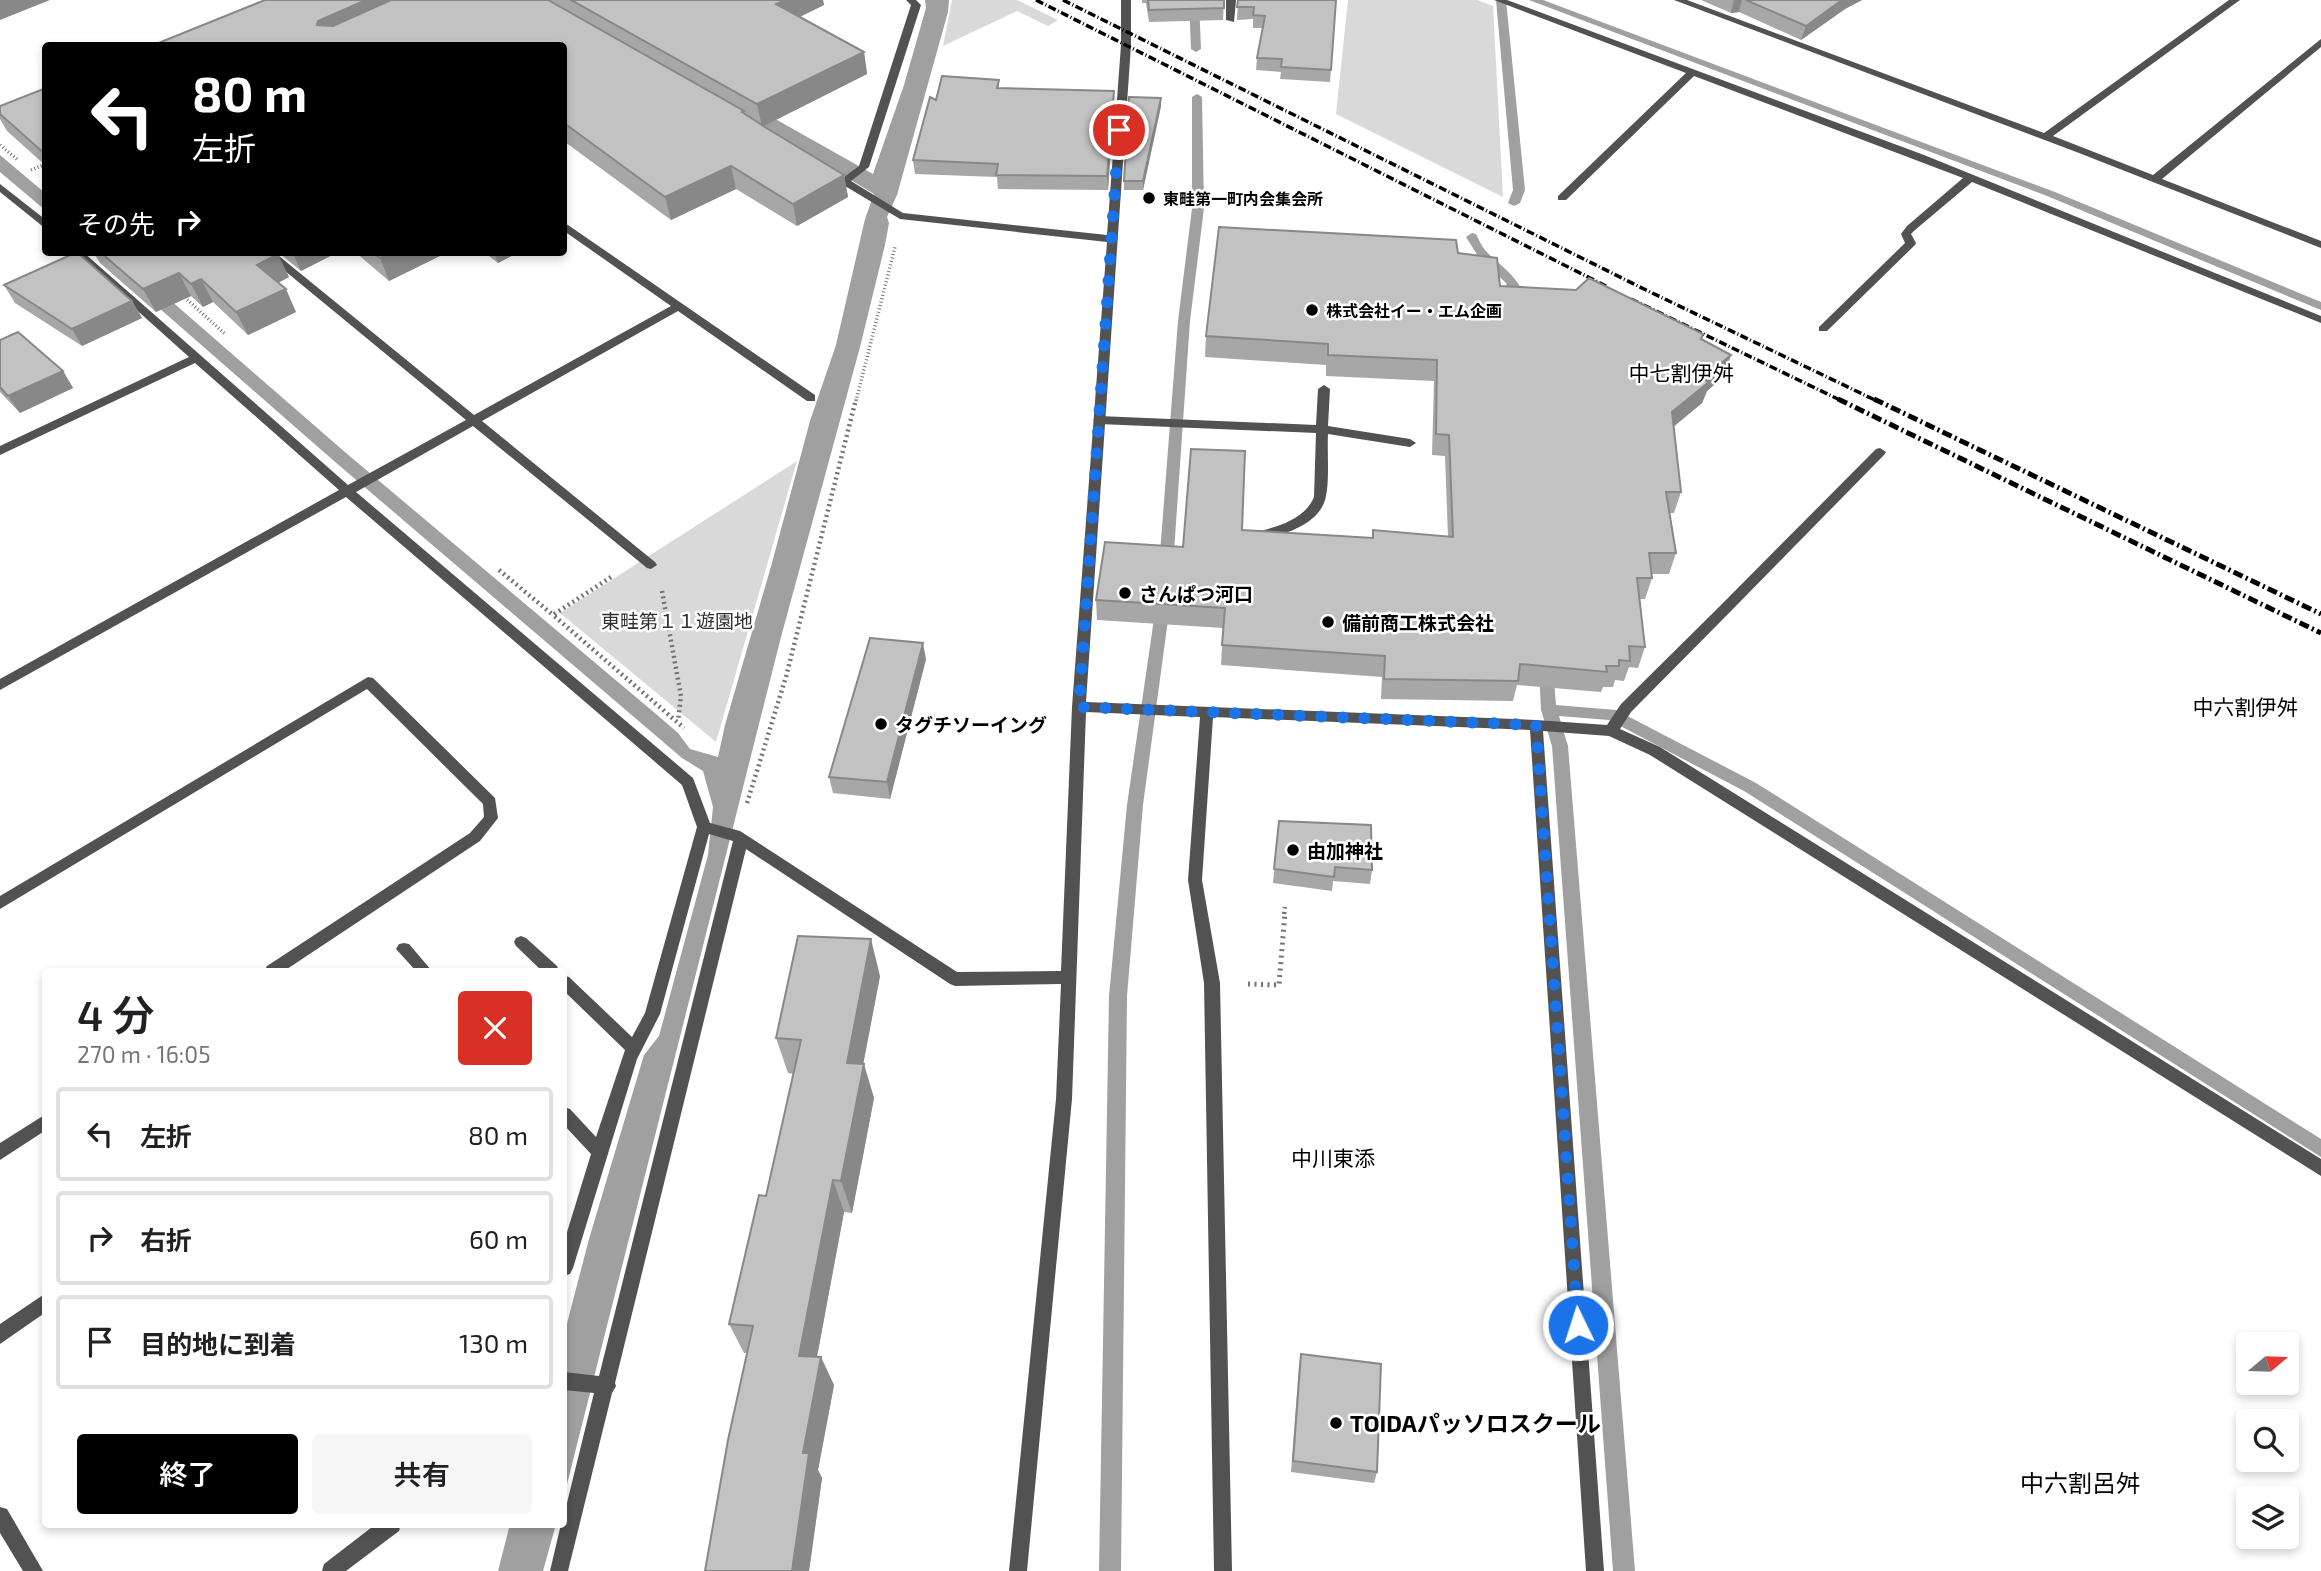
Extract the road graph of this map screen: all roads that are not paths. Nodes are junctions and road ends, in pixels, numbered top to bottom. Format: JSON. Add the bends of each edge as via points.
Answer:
{"nodes":[{"id":1,"x":911,"y":0,"type":"edge"},
{"id":2,"x":1126,"y":0,"type":"edge"},
{"id":3,"x":1231,"y":0,"type":"edge"},
{"id":4,"x":1679,"y":0,"type":"edge"},
{"id":5,"x":2235,"y":0,"type":"edge"},
{"id":6,"x":1503,"y":1,"type":"edge"},
{"id":7,"x":1231,"y":20,"type":"dead end"},
{"id":8,"x":2321,"y":42,"type":"edge"},
{"id":9,"x":1693,"y":72,"type":"junction"},
{"id":10,"x":2045,"y":137,"type":"junction"},
{"id":11,"x":822,"y":167,"type":"edge"},
{"id":12,"x":1971,"y":177,"type":"junction"},
{"id":13,"x":2155,"y":179,"type":"junction"},
{"id":14,"x":847,"y":180,"type":"junction"},
{"id":15,"x":0,"y":187,"type":"edge"},
{"id":16,"x":1563,"y":198,"type":"dead end"},
{"id":17,"x":42,"y":223,"type":"edge"},
{"id":18,"x":567,"y":229,"type":"edge"},
{"id":19,"x":1111,"y":239,"type":"junction"},
{"id":20,"x":2321,"y":245,"type":"edge"},
{"id":21,"x":82,"y":256,"type":"edge"},
{"id":22,"x":272,"y":256,"type":"edge"},
{"id":23,"x":677,"y":307,"type":"junction"},
{"id":24,"x":2321,"y":320,"type":"edge"},
{"id":25,"x":1823,"y":330,"type":"dead end"},
{"id":26,"x":198,"y":357,"type":"junction"},
{"id":27,"x":1324,"y":389,"type":"dead end"},
{"id":28,"x":811,"y":398,"type":"dead end"},
{"id":29,"x":475,"y":419,"type":"junction"},
{"id":30,"x":1099,"y":420,"type":"junction"},
{"id":31,"x":1322,"y":429,"type":"junction"},
{"id":32,"x":1410,"y":443,"type":"dead end"},
{"id":33,"x":0,"y":451,"type":"edge"},
{"id":34,"x":1880,"y":452,"type":"dead end"},
{"id":35,"x":347,"y":491,"type":"junction"},
{"id":36,"x":1253,"y":536,"type":"edge"},
{"id":37,"x":646,"y":561,"type":"road end"},
{"id":38,"x":0,"y":685,"type":"edge"},
{"id":39,"x":1079,"y":707,"type":"junction"},
{"id":40,"x":1207,"y":712,"type":"junction"},
{"id":41,"x":1541,"y":725,"type":"junction"},
{"id":42,"x":1612,"y":730,"type":"junction"},
{"id":43,"x":709,"y":829,"type":"junction"},
{"id":44,"x":738,"y":837,"type":"junction"},
{"id":45,"x":0,"y":903,"type":"edge"},
{"id":46,"x":521,"y":942,"type":"dead end"},
{"id":47,"x":404,"y":949,"type":"dead end"},
{"id":48,"x":277,"y":968,"type":"edge"},
{"id":49,"x":422,"y":968,"type":"edge"},
{"id":50,"x":549,"y":968,"type":"edge"},
{"id":51,"x":1067,"y":977,"type":"junction"},
{"id":52,"x":567,"y":985,"type":"edge"},
{"id":53,"x":634,"y":1049,"type":"junction"},
{"id":54,"x":567,"y":1117,"type":"edge"},
{"id":55,"x":42,"y":1124,"type":"edge"},
{"id":56,"x":0,"y":1152,"type":"edge"},
{"id":57,"x":601,"y":1153,"type":"junction"},
{"id":58,"x":2321,"y":1168,"type":"edge"},
{"id":59,"x":567,"y":1259,"type":"edge"},
{"id":60,"x":42,"y":1304,"type":"edge"},
{"id":61,"x":0,"y":1335,"type":"edge"},
{"id":62,"x":567,"y":1381,"type":"edge"},
{"id":63,"x":604,"y":1385,"type":"junction"},
{"id":64,"x":0,"y":1517,"type":"edge"},
{"id":65,"x":387,"y":1528,"type":"edge"},
{"id":66,"x":34,"y":1571,"type":"edge"},
{"id":67,"x":331,"y":1571,"type":"edge"},
{"id":68,"x":559,"y":1571,"type":"edge"},
{"id":69,"x":1018,"y":1571,"type":"edge"},
{"id":70,"x":1223,"y":1571,"type":"edge"},
{"id":71,"x":1595,"y":1571,"type":"edge"}],
"edges":[{"from":1,"to":14,"type":"street","via":[[916,5],[864,167]]},
{"from":2,"to":19,"type":"street"},
{"from":3,"to":7,"type":"street"},
{"from":4,"to":10,"type":"street"},
{"from":5,"to":10,"type":"street"},
{"from":6,"to":9,"type":"street"},
{"from":8,"to":13,"type":"street"},
{"from":9,"to":12,"type":"street"},
{"from":9,"to":16,"type":"street"},
{"from":10,"to":13,"type":"street"},
{"from":11,"to":14,"type":"street"},
{"from":12,"to":24,"type":"street"},
{"from":12,"to":25,"type":"street","via":[[1911,228],[1906,234],[1911,243]]},
{"from":13,"to":20,"type":"street"},
{"from":14,"to":19,"type":"street","via":[[898,213]]},
{"from":15,"to":17,"type":"street"},
{"from":18,"to":23,"type":"street"},
{"from":19,"to":30,"type":"street"},
{"from":21,"to":26,"type":"street"},
{"from":22,"to":29,"type":"street"},
{"from":23,"to":28,"type":"street"},
{"from":23,"to":29,"type":"street"},
{"from":26,"to":33,"type":"street"},
{"from":26,"to":35,"type":"street"},
{"from":27,"to":31,"type":"street"},
{"from":29,"to":35,"type":"street"},
{"from":29,"to":37,"type":"street"},
{"from":30,"to":31,"type":"street"},
{"from":30,"to":39,"type":"street"},
{"from":31,"to":32,"type":"street"},
{"from":31,"to":36,"type":"street","via":[[1318,505],[1280,529]]},
{"from":34,"to":42,"type":"street","via":[[1626,708]]},
{"from":35,"to":38,"type":"street"},
{"from":35,"to":43,"type":"street","via":[[688,782]]},
{"from":39,"to":40,"type":"street"},
{"from":39,"to":51,"type":"street"},
{"from":40,"to":41,"type":"street"},
{"from":40,"to":70,"type":"street","via":[[1195,880],[1212,983]]},
{"from":41,"to":42,"type":"street"},
{"from":41,"to":71,"type":"street"},
{"from":42,"to":58,"type":"street","via":[[1655,751]]},
{"from":43,"to":44,"type":"street"},
{"from":43,"to":53,"type":"street","via":[[652,1014]]},
{"from":44,"to":51,"type":"street","via":[[956,979]]},
{"from":44,"to":63,"type":"street"},
{"from":45,"to":48,"type":"street","via":[[368,682],[490,803],[491,818],[475,837]]},
{"from":46,"to":50,"type":"street"},
{"from":47,"to":49,"type":"street"},
{"from":51,"to":69,"type":"street","via":[[1064,1099]]},
{"from":52,"to":53,"type":"street"},
{"from":53,"to":57,"type":"street"},
{"from":54,"to":57,"type":"street"},
{"from":55,"to":56,"type":"street"},
{"from":57,"to":59,"type":"street"},
{"from":60,"to":61,"type":"street"},
{"from":62,"to":63,"type":"street"},
{"from":63,"to":68,"type":"street"},
{"from":64,"to":66,"type":"street"},
{"from":65,"to":67,"type":"street"}]}
